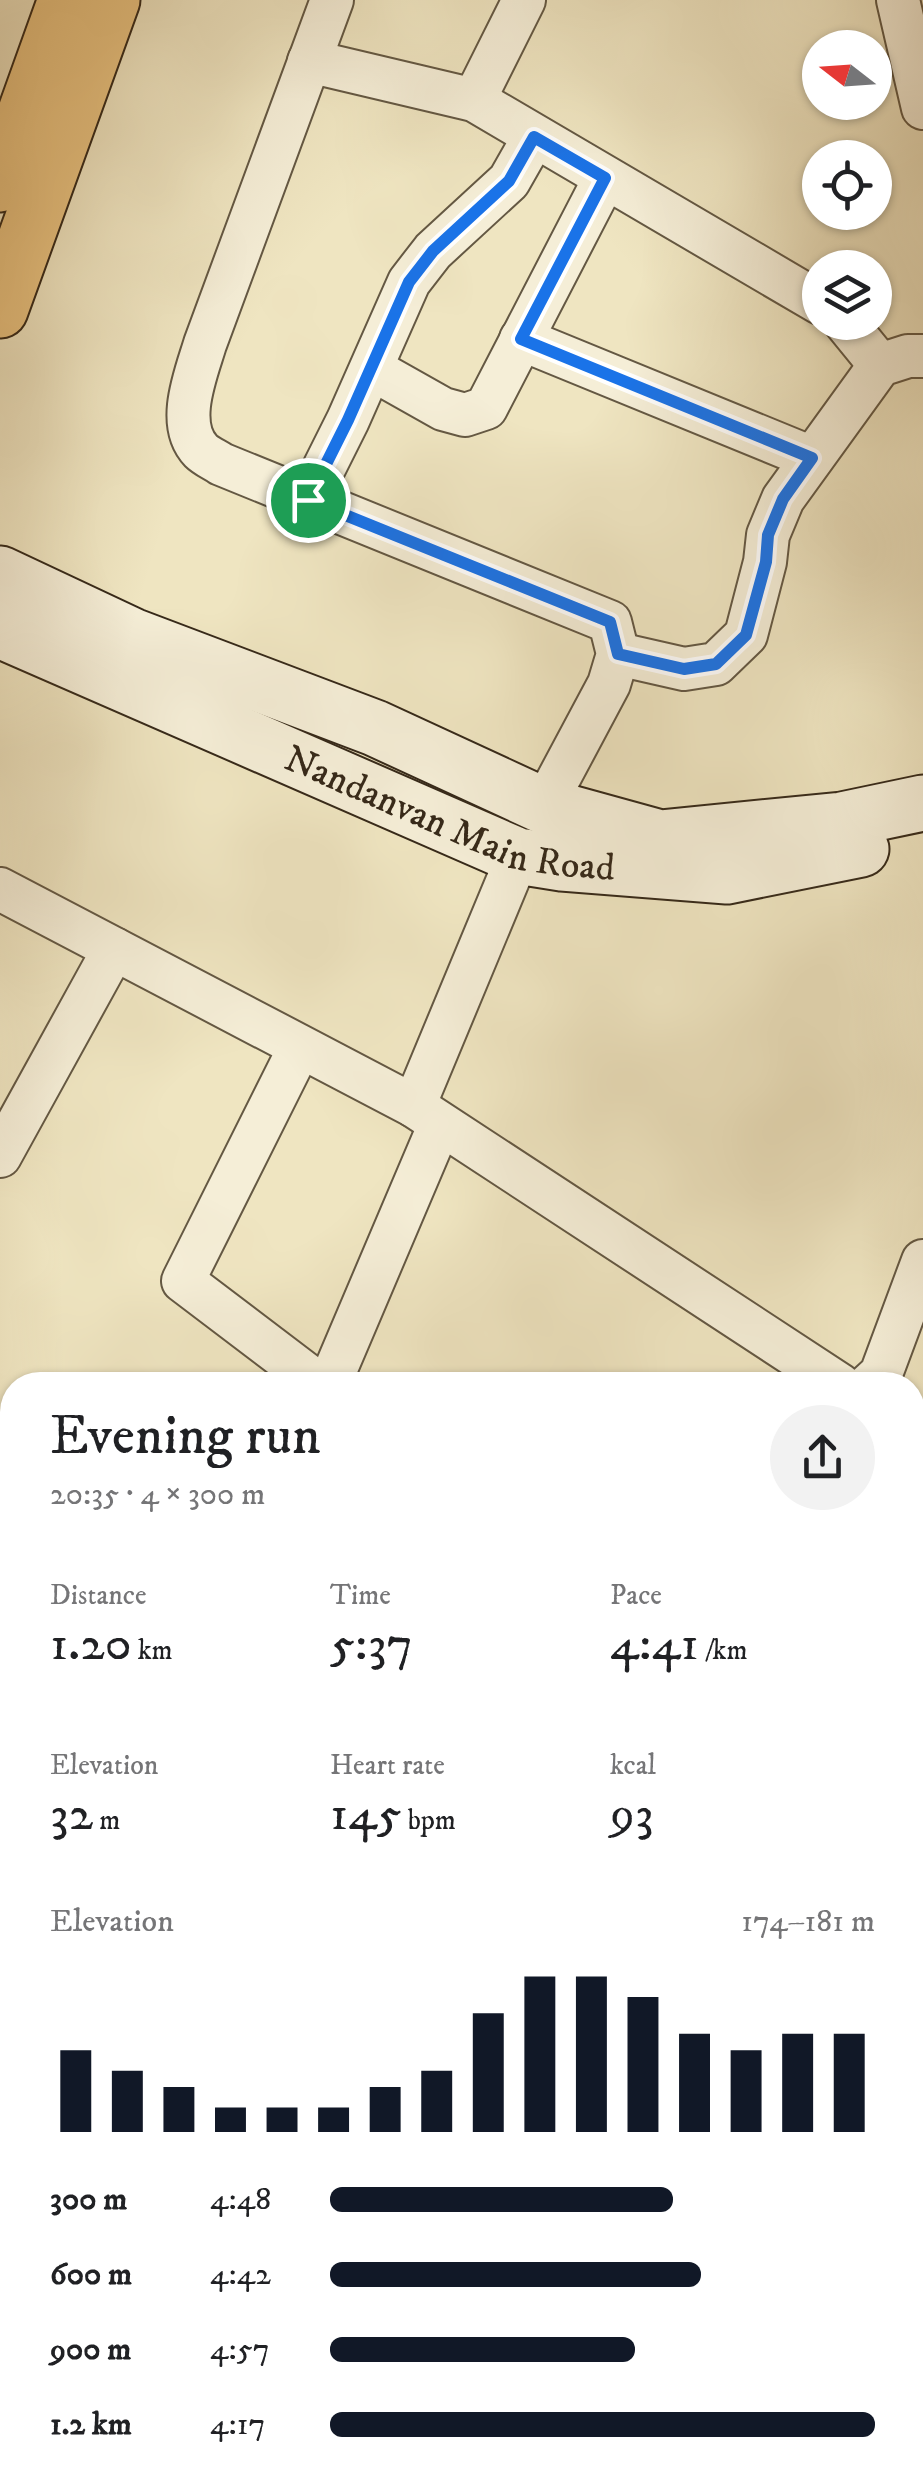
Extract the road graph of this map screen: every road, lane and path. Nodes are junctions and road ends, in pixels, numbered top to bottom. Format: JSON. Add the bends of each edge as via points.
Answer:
{"nodes":[{"id":1,"x":66,"y":0,"type":"edge"},
{"id":2,"x":112,"y":0,"type":"edge"},
{"id":3,"x":332,"y":0,"type":"edge"},
{"id":4,"x":524,"y":0,"type":"edge"},
{"id":5,"x":898,"y":0,"type":"edge"},
{"id":6,"x":309,"y":62,"type":"junction"},
{"id":7,"x":474,"y":100,"type":"junction"},
{"id":8,"x":923,"y":108,"type":"edge"},
{"id":9,"x":534,"y":137,"type":"junction"},
{"id":10,"x":605,"y":178,"type":"junction"},
{"id":11,"x":0,"y":184,"type":"edge"},
{"id":12,"x":802,"y":293,"type":"edge"},
{"id":13,"x":0,"y":310,"type":"edge"},
{"id":14,"x":521,"y":339,"type":"junction"},
{"id":15,"x":861,"y":340,"type":"edge"},
{"id":16,"x":923,"y":356,"type":"edge"},
{"id":17,"x":880,"y":364,"type":"junction"},
{"id":18,"x":372,"y":369,"type":"junction"},
{"id":19,"x":812,"y":458,"type":"junction"},
{"id":20,"x":308,"y":500,"type":"junction"},
{"id":21,"x":0,"y":574,"type":"edge"},
{"id":22,"x":0,"y":630,"type":"edge"},
{"id":23,"x":618,"y":654,"type":"junction"},
{"id":24,"x":923,"y":804,"type":"edge"},
{"id":25,"x":544,"y":806,"type":"junction"},
{"id":26,"x":923,"y":836,"type":"edge"},
{"id":27,"x":518,"y":856,"type":"junction"},
{"id":28,"x":0,"y":888,"type":"edge"},
{"id":29,"x":114,"y":949,"type":"junction"},
{"id":30,"x":300,"y":1047,"type":"junction"},
{"id":31,"x":427,"y":1115,"type":"junction"},
{"id":32,"x":0,"y":1156,"type":"edge"},
{"id":33,"x":923,"y":1261,"type":"edge"},
{"id":34,"x":303,"y":1372,"type":"edge"},
{"id":35,"x":334,"y":1372,"type":"edge"},
{"id":36,"x":823,"y":1372,"type":"edge"},
{"id":37,"x":882,"y":1372,"type":"edge"}],
"edges":[{"from":1,"to":11,"type":"highway"},
{"from":2,"to":13,"type":"highway"},
{"from":3,"to":6,"type":"street"},
{"from":4,"to":7,"type":"street"},
{"from":5,"to":8,"type":"street"},
{"from":6,"to":7,"type":"street"},
{"from":6,"to":20,"type":"street","via":[[204,344],[191,390],[190,426],[199,449],[221,464]]},
{"from":7,"to":9,"type":"street"},
{"from":9,"to":10,"type":"street"},
{"from":9,"to":18,"type":"street","via":[[509,181],[409,282]]},
{"from":10,"to":12,"type":"street"},
{"from":10,"to":14,"type":"street"},
{"from":14,"to":18,"type":"street","via":[[486,408],[465,415]]},
{"from":14,"to":19,"type":"street"},
{"from":15,"to":17,"type":"street"},
{"from":16,"to":17,"type":"street"},
{"from":17,"to":19,"type":"street"},
{"from":18,"to":20,"type":"street"},
{"from":19,"to":23,"type":"street","via":[[768,535],[746,635],[716,664],[684,669]]},
{"from":20,"to":23,"type":"street","via":[[610,622]]},
{"from":21,"to":25,"type":"main road","via":[[132,636],[375,728]]},
{"from":22,"to":27,"type":"main road","name":"Nandanvan Main Road"},
{"from":23,"to":25,"type":"street","via":[[609,684]]},
{"from":24,"to":25,"type":"main road","via":[[842,820],[660,838]]},
{"from":26,"to":27,"type":"main road","name":"Nandanvan Main Road","via":[[727,876]]},
{"from":27,"to":31,"type":"street"},
{"from":28,"to":29,"type":"street"},
{"from":29,"to":30,"type":"street"},
{"from":29,"to":32,"type":"street"},
{"from":30,"to":31,"type":"street"},
{"from":30,"to":34,"type":"street","via":[[183,1281]]},
{"from":31,"to":35,"type":"street"},
{"from":31,"to":36,"type":"street"},
{"from":33,"to":37,"type":"street"}]}
